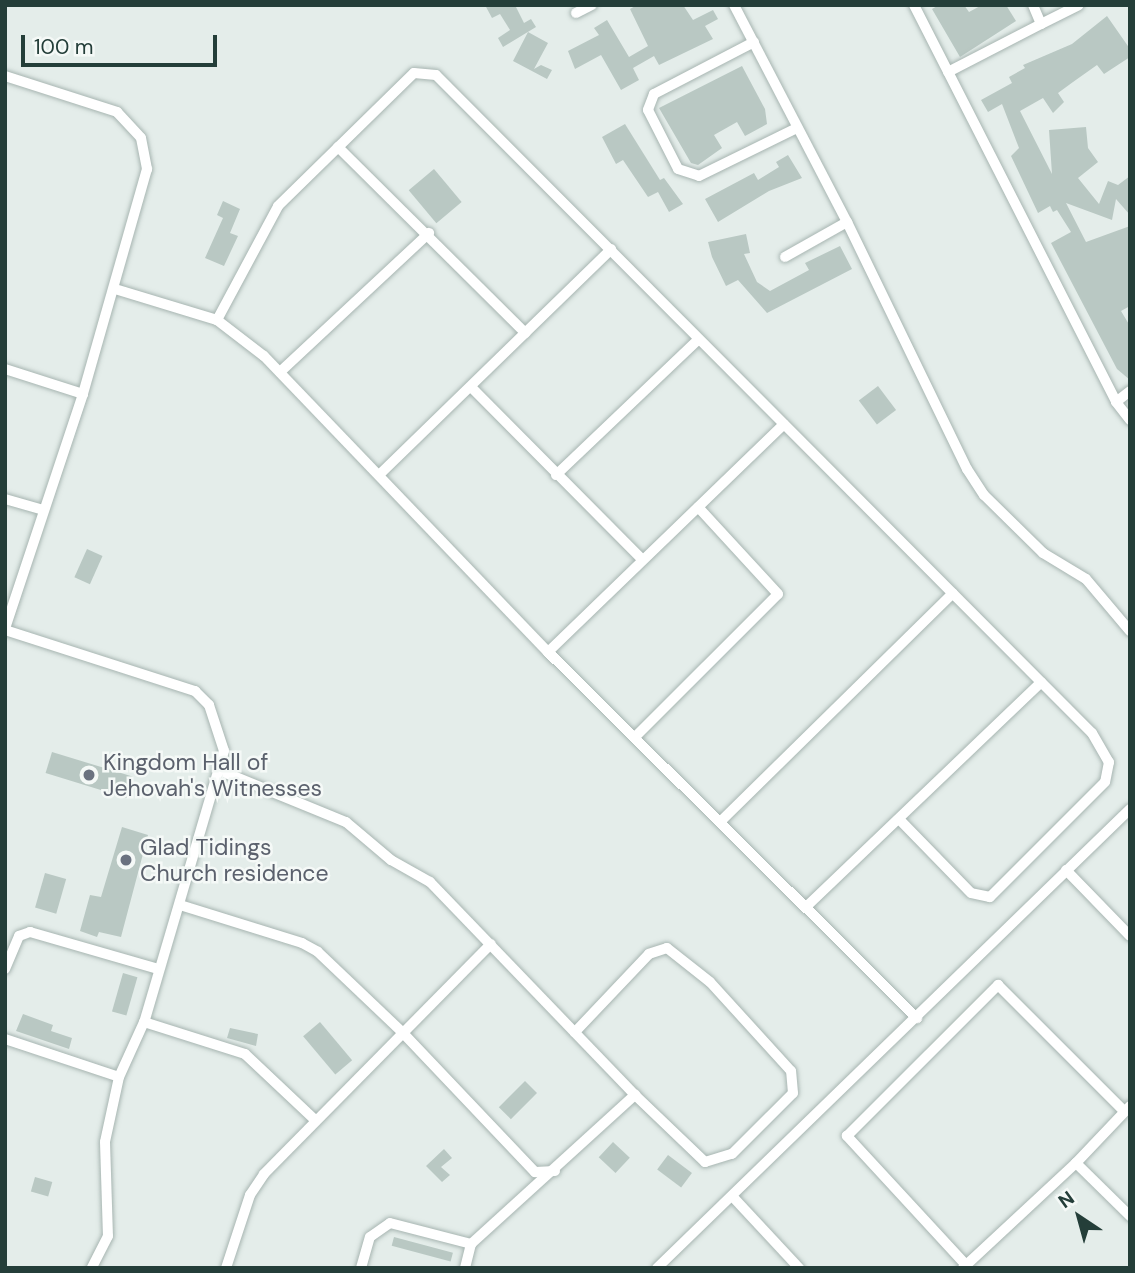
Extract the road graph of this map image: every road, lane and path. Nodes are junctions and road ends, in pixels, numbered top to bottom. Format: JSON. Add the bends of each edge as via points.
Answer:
{"nodes":[{"id":1,"x":592,"y":5,"type":"edge"},
{"id":2,"x":734,"y":5,"type":"edge"},
{"id":3,"x":914,"y":5,"type":"edge"},
{"id":4,"x":1033,"y":5,"type":"edge"},
{"id":5,"x":1079,"y":5,"type":"edge"},
{"id":6,"x":576,"y":13,"type":"dead end"},
{"id":7,"x":1041,"y":24,"type":"junction"},
{"id":8,"x":754,"y":42,"type":"junction"},
{"id":9,"x":948,"y":72,"type":"junction"},
{"id":10,"x":5,"y":76,"type":"edge"},
{"id":11,"x":797,"y":128,"type":"junction"},
{"id":12,"x":338,"y":147,"type":"junction"},
{"id":13,"x":847,"y":222,"type":"junction"},
{"id":14,"x":429,"y":233,"type":"junction"},
{"id":15,"x":611,"y":249,"type":"junction"},
{"id":16,"x":785,"y":257,"type":"dead end"},
{"id":17,"x":115,"y":289,"type":"junction"},
{"id":18,"x":217,"y":320,"type":"junction"},
{"id":19,"x":525,"y":333,"type":"junction"},
{"id":20,"x":699,"y":339,"type":"junction"},
{"id":21,"x":5,"y":369,"type":"edge"},
{"id":22,"x":279,"y":372,"type":"junction"},
{"id":23,"x":471,"y":387,"type":"junction"},
{"id":24,"x":1130,"y":391,"type":"edge"},
{"id":25,"x":83,"y":394,"type":"junction"},
{"id":26,"x":1116,"y":402,"type":"junction"},
{"id":27,"x":1130,"y":420,"type":"edge"},
{"id":28,"x":784,"y":424,"type":"junction"},
{"id":29,"x":379,"y":475,"type":"junction"},
{"id":30,"x":556,"y":475,"type":"junction"},
{"id":31,"x":5,"y":499,"type":"edge"},
{"id":32,"x":698,"y":507,"type":"junction"},
{"id":33,"x":43,"y":510,"type":"junction"},
{"id":34,"x":642,"y":559,"type":"junction"},
{"id":35,"x":953,"y":593,"type":"junction"},
{"id":36,"x":5,"y":629,"type":"edge"},
{"id":37,"x":1130,"y":631,"type":"edge"},
{"id":38,"x":548,"y":652,"type":"junction"},
{"id":39,"x":1041,"y":682,"type":"junction"},
{"id":40,"x":635,"y":737,"type":"junction"},
{"id":41,"x":221,"y":771,"type":"junction"},
{"id":42,"x":1130,"y":810,"type":"edge"},
{"id":43,"x":900,"y":819,"type":"junction"},
{"id":44,"x":722,"y":821,"type":"junction"},
{"id":45,"x":1066,"y":870,"type":"junction"},
{"id":46,"x":180,"y":905,"type":"junction"},
{"id":47,"x":807,"y":906,"type":"junction"},
{"id":48,"x":1130,"y":936,"type":"edge"},
{"id":49,"x":491,"y":944,"type":"junction"},
{"id":50,"x":5,"y":969,"type":"edge"},
{"id":51,"x":158,"y":969,"type":"junction"},
{"id":52,"x":917,"y":1018,"type":"junction"},
{"id":53,"x":144,"y":1022,"type":"junction"},
{"id":54,"x":575,"y":1032,"type":"junction"},
{"id":55,"x":403,"y":1033,"type":"junction"},
{"id":56,"x":5,"y":1040,"type":"edge"},
{"id":57,"x":120,"y":1077,"type":"junction"},
{"id":58,"x":635,"y":1095,"type":"junction"},
{"id":59,"x":1127,"y":1109,"type":"edge"},
{"id":60,"x":314,"y":1119,"type":"junction"},
{"id":61,"x":1076,"y":1163,"type":"junction"},
{"id":62,"x":555,"y":1171,"type":"junction"},
{"id":63,"x":733,"y":1197,"type":"junction"},
{"id":64,"x":1130,"y":1216,"type":"edge"},
{"id":65,"x":471,"y":1244,"type":"junction"},
{"id":66,"x":964,"y":1266,"type":"edge"},
{"id":67,"x":92,"y":1268,"type":"edge"},
{"id":68,"x":226,"y":1268,"type":"edge"},
{"id":69,"x":361,"y":1268,"type":"edge"},
{"id":70,"x":465,"y":1268,"type":"edge"},
{"id":71,"x":657,"y":1268,"type":"edge"},
{"id":72,"x":799,"y":1268,"type":"edge"}],
"edges":[{"from":1,"to":6,"type":"street"},
{"from":2,"to":8,"type":"street"},
{"from":3,"to":9,"type":"street"},
{"from":4,"to":7,"type":"street"},
{"from":5,"to":7,"type":"street"},
{"from":7,"to":9,"type":"street"},
{"from":8,"to":11,"type":"street"},
{"from":8,"to":11,"type":"street","via":[[654,94],[648,110],[678,169],[699,176]]},
{"from":9,"to":26,"type":"street"},
{"from":10,"to":17,"type":"street","via":[[117,112],[141,138],[147,169]]},
{"from":11,"to":13,"type":"street"},
{"from":12,"to":14,"type":"street"},
{"from":12,"to":15,"type":"street","via":[[414,73],[436,75]]},
{"from":12,"to":18,"type":"street","via":[[271,216]]},
{"from":13,"to":16,"type":"street"},
{"from":13,"to":37,"type":"street","via":[[954,446],[984,495],[1043,553],[1086,579]]},
{"from":14,"to":19,"type":"street"},
{"from":14,"to":22,"type":"street"},
{"from":15,"to":19,"type":"street"},
{"from":15,"to":20,"type":"street"},
{"from":17,"to":18,"type":"street"},
{"from":17,"to":25,"type":"street"},
{"from":18,"to":22,"type":"street"},
{"from":19,"to":23,"type":"street"},
{"from":20,"to":28,"type":"street"},
{"from":20,"to":30,"type":"street"},
{"from":21,"to":25,"type":"street"},
{"from":22,"to":29,"type":"street"},
{"from":23,"to":29,"type":"street"},
{"from":23,"to":30,"type":"street"},
{"from":24,"to":26,"type":"street"},
{"from":25,"to":33,"type":"street"},
{"from":26,"to":27,"type":"street"},
{"from":28,"to":32,"type":"street"},
{"from":28,"to":35,"type":"street"},
{"from":29,"to":38,"type":"street"},
{"from":30,"to":34,"type":"street"},
{"from":31,"to":33,"type":"street"},
{"from":32,"to":34,"type":"street"},
{"from":32,"to":40,"type":"street","via":[[778,594]]},
{"from":33,"to":36,"type":"street"},
{"from":34,"to":38,"type":"street"},
{"from":35,"to":39,"type":"street"},
{"from":35,"to":44,"type":"street"},
{"from":36,"to":41,"type":"street","via":[[195,691],[215,718],[224,751]]},
{"from":38,"to":40,"type":"street"},
{"from":39,"to":43,"type":"street"},
{"from":39,"to":43,"type":"street","via":[[1092,733],[1104,750],[1108,774],[990,897],[971,892]]},
{"from":40,"to":44,"type":"street"},
{"from":41,"to":46,"type":"street"},
{"from":41,"to":49,"type":"street","via":[[346,822],[391,860],[430,882]]},
{"from":42,"to":45,"type":"street"},
{"from":43,"to":47,"type":"street"},
{"from":44,"to":47,"type":"street"},
{"from":45,"to":48,"type":"street"},
{"from":45,"to":52,"type":"street"},
{"from":46,"to":51,"type":"street"},
{"from":46,"to":55,"type":"street","via":[[318,952]]},
{"from":47,"to":52,"type":"street"},
{"from":49,"to":54,"type":"street"},
{"from":49,"to":55,"type":"street"},
{"from":50,"to":51,"type":"street","via":[[19,936],[30,932]]},
{"from":51,"to":53,"type":"street"},
{"from":52,"to":63,"type":"street"},
{"from":53,"to":57,"type":"street"},
{"from":53,"to":60,"type":"street","via":[[245,1054]]},
{"from":54,"to":58,"type":"street"},
{"from":54,"to":58,"type":"street","via":[[649,954],[667,948],[710,982],[791,1071],[794,1081],[789,1099],[732,1154],[713,1163],[705,1162]]},
{"from":55,"to":60,"type":"street"},
{"from":55,"to":62,"type":"street","via":[[535,1172]]},
{"from":56,"to":57,"type":"street"},
{"from":57,"to":67,"type":"street","via":[[105,1142],[108,1236]]},
{"from":58,"to":62,"type":"street"},
{"from":59,"to":61,"type":"street"},
{"from":59,"to":66,"type":"street","via":[[998,985],[847,1136]]},
{"from":60,"to":68,"type":"street","via":[[250,1195]]},
{"from":61,"to":64,"type":"street"},
{"from":61,"to":66,"type":"street"},
{"from":62,"to":65,"type":"street"},
{"from":63,"to":71,"type":"street"},
{"from":63,"to":72,"type":"street"},
{"from":65,"to":69,"type":"street","via":[[390,1223],[370,1237]]},
{"from":65,"to":70,"type":"street"}]}
